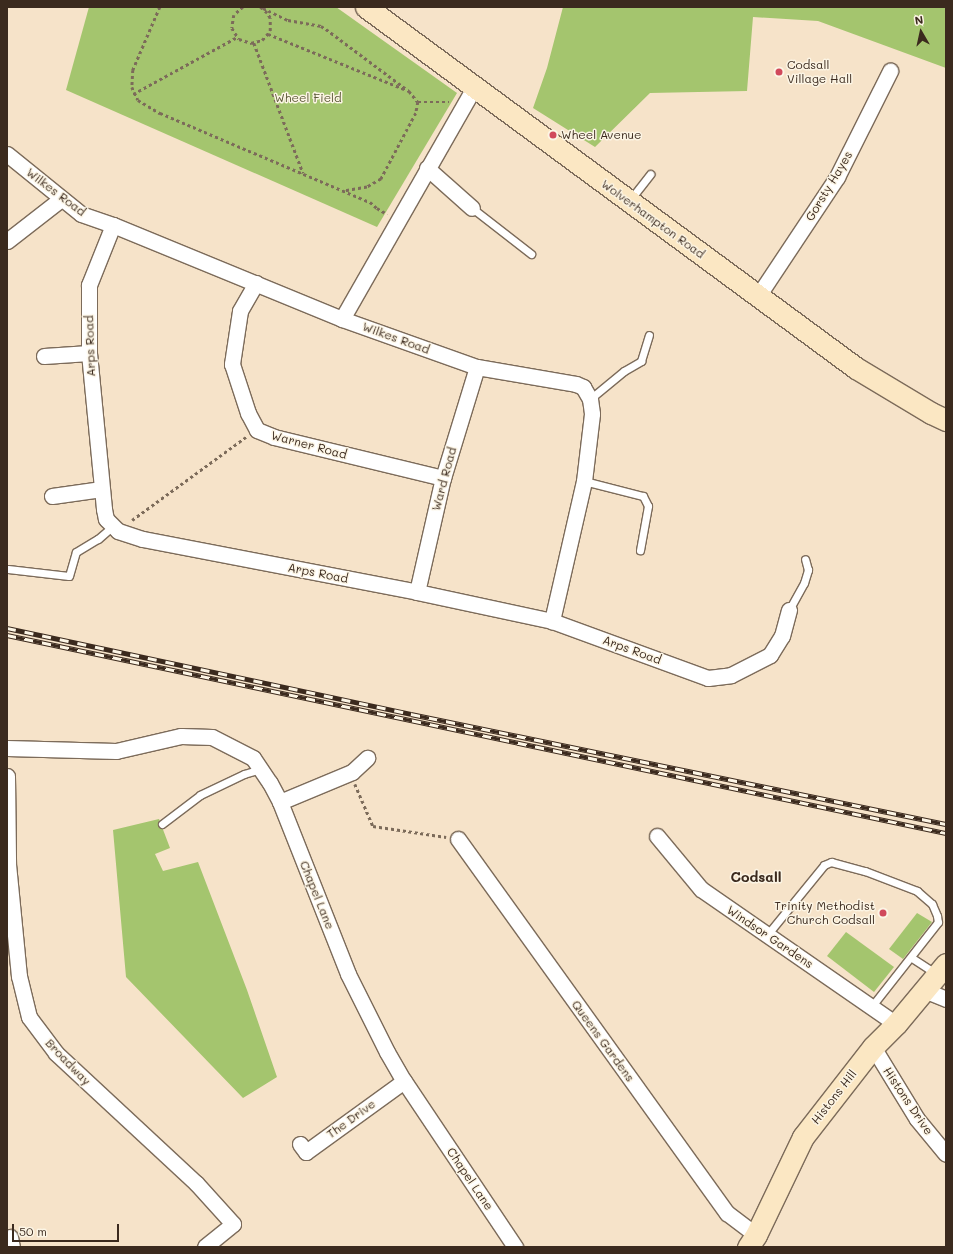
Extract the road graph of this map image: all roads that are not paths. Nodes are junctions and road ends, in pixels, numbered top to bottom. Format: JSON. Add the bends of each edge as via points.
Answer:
{"nodes":[{"id":1,"x":366,"y":7,"type":"edge"},
{"id":2,"x":890,"y":71,"type":"dead end"},
{"id":3,"x":470,"y":95,"type":"junction"},
{"id":4,"x":7,"y":154,"type":"edge"},
{"id":5,"x":427,"y":168,"type":"junction"},
{"id":6,"x":650,"y":174,"type":"dead end"},
{"id":7,"x":61,"y":199,"type":"junction"},
{"id":8,"x":629,"y":202,"type":"junction"},
{"id":9,"x":472,"y":208,"type":"joint"},
{"id":10,"x":113,"y":225,"type":"junction"},
{"id":11,"x":7,"y":241,"type":"edge"},
{"id":12,"x":531,"y":254,"type":"dead end"},
{"id":13,"x":256,"y":283,"type":"junction"},
{"id":14,"x":758,"y":296,"type":"junction"},
{"id":15,"x":342,"y":319,"type":"junction"},
{"id":16,"x":649,"y":335,"type":"dead end"},
{"id":17,"x":89,"y":353,"type":"junction"},
{"id":18,"x":44,"y":356,"type":"dead end"},
{"id":19,"x":477,"y":367,"type":"junction"},
{"id":20,"x":590,"y":399,"type":"junction"},
{"id":21,"x":946,"y":420,"type":"edge"},
{"id":22,"x":443,"y":478,"type":"junction"},
{"id":23,"x":584,"y":481,"type":"junction"},
{"id":24,"x":102,"y":489,"type":"junction"},
{"id":25,"x":52,"y":496,"type":"dead end"},
{"id":26,"x":115,"y":529,"type":"junction"},
{"id":27,"x":640,"y":550,"type":"dead end"},
{"id":28,"x":805,"y":559,"type":"dead end"},
{"id":29,"x":8,"y":568,"type":"dead end"},
{"id":30,"x":416,"y":592,"type":"junction"},
{"id":31,"x":789,"y":610,"type":"joint"},
{"id":32,"x":552,"y":621,"type":"junction"},
{"id":33,"x":7,"y":748,"type":"edge"},
{"id":34,"x":366,"y":758,"type":"dead end"},
{"id":35,"x":260,"y":769,"type":"junction"},
{"id":36,"x":7,"y":776,"type":"edge"},
{"id":37,"x":280,"y":802,"type":"junction"},
{"id":38,"x":162,"y":824,"type":"dead end"},
{"id":39,"x":656,"y":836,"type":"dead end"},
{"id":40,"x":458,"y":839,"type":"road end"},
{"id":41,"x":768,"y":935,"type":"junction"},
{"id":42,"x":912,"y":958,"type":"junction"},
{"id":43,"x":942,"y":969,"type":"edge"},
{"id":44,"x":924,"y":990,"type":"junction"},
{"id":45,"x":946,"y":999,"type":"edge"},
{"id":46,"x":872,"y":1006,"type":"junction"},
{"id":47,"x":896,"y":1024,"type":"junction"},
{"id":48,"x":873,"y":1047,"type":"junction"},
{"id":49,"x":404,"y":1081,"type":"junction"},
{"id":50,"x":300,"y":1144,"type":"dead end"},
{"id":51,"x":946,"y":1154,"type":"edge"},
{"id":52,"x":752,"y":1241,"type":"edge"},
{"id":53,"x":205,"y":1247,"type":"edge"},
{"id":54,"x":515,"y":1247,"type":"edge"}],
"edges":[{"from":1,"to":3,"type":"street","name":"Wolverhampton Road"},
{"from":2,"to":14,"type":"street","name":"Gorsty Hayes","via":[[837,177]]},
{"from":3,"to":5,"type":"street"},
{"from":3,"to":8,"type":"street","name":"Wolverhampton Road"},
{"from":4,"to":7,"type":"street","name":"Wilkes Road"},
{"from":5,"to":9,"type":"street"},
{"from":5,"to":15,"type":"street"},
{"from":6,"to":8,"type":"lane"},
{"from":7,"to":10,"type":"street","name":"Wilkes Road","via":[[81,214]]},
{"from":7,"to":11,"type":"street"},
{"from":8,"to":14,"type":"street","name":"Wolverhampton Road"},
{"from":9,"to":12,"type":"lane"},
{"from":10,"to":13,"type":"street","name":"Wilkes Road"},
{"from":10,"to":17,"type":"street","name":"Arps Road","via":[[89,285]]},
{"from":13,"to":15,"type":"street","name":"Wilkes Road"},
{"from":13,"to":22,"type":"street","name":"Warner Road","via":[[240,311],[232,364],[248,412],[257,430],[274,437]]},
{"from":14,"to":21,"type":"street","name":"Wolverhampton Road","via":[[856,368]]},
{"from":15,"to":19,"type":"street","name":"Wilkes Road"},
{"from":16,"to":20,"type":"lane","via":[[642,361],[624,371]]},
{"from":17,"to":18,"type":"street"},
{"from":17,"to":24,"type":"street","name":"Arps Road"},
{"from":19,"to":20,"type":"street","name":"Wilkes Road","via":[[576,384],[583,387]]},
{"from":19,"to":22,"type":"street","name":"Ward Road"},
{"from":20,"to":23,"type":"street","via":[[592,414]]},
{"from":22,"to":30,"type":"street","name":"Ward Road"},
{"from":23,"to":27,"type":"lane","via":[[643,496],[648,506]]},
{"from":23,"to":32,"type":"street"},
{"from":24,"to":25,"type":"street"},
{"from":24,"to":26,"type":"street","name":"Arps Road","via":[[106,519]]},
{"from":26,"to":29,"type":"lane","via":[[76,552],[69,576]]},
{"from":26,"to":30,"type":"street","name":"Arps Road","via":[[142,539]]},
{"from":28,"to":31,"type":"lane","via":[[808,570],[804,583]]},
{"from":30,"to":32,"type":"street","name":"Arps Road"},
{"from":31,"to":32,"type":"street","name":"Arps Road","via":[[782,636],[770,655],[731,675],[708,678]]},
{"from":33,"to":35,"type":"street","name":"Chapel Lane","via":[[116,751],[181,736],[212,737],[253,758]]},
{"from":34,"to":37,"type":"street","via":[[352,772]]},
{"from":35,"to":37,"type":"street","name":"Chapel Lane"},
{"from":35,"to":38,"type":"lane","via":[[200,795]]},
{"from":36,"to":53,"type":"street","name":"Broadway","via":[[8,864],[18,976],[29,1017],[56,1053],[196,1183],[233,1224]]},
{"from":37,"to":49,"type":"street","name":"Chapel Lane","via":[[348,974]]},
{"from":39,"to":41,"type":"street","name":"Windsor Gardens","via":[[701,889]]},
{"from":40,"to":52,"type":"street","name":"Queens Gardens","via":[[727,1213]]},
{"from":41,"to":42,"type":"lane","via":[[824,865],[831,862],[865,871],[917,891],[932,904],[938,922]]},
{"from":41,"to":46,"type":"street","name":"Windsor Gardens"},
{"from":42,"to":43,"type":"lane"},
{"from":42,"to":46,"type":"lane"},
{"from":43,"to":44,"type":"street","name":"Histons Hill"},
{"from":44,"to":45,"type":"street"},
{"from":44,"to":47,"type":"street","name":"Histons Hill"},
{"from":46,"to":47,"type":"street","name":"Windsor Gardens"},
{"from":47,"to":48,"type":"street","name":"Histons Hill"},
{"from":48,"to":51,"type":"street","name":"Histons Drive","via":[[918,1119]]},
{"from":48,"to":52,"type":"street","name":"Histons Hill","via":[[803,1137]]},
{"from":49,"to":50,"type":"street","name":"The Drive","via":[[306,1152]]},
{"from":49,"to":54,"type":"street","name":"Chapel Lane"}]}
